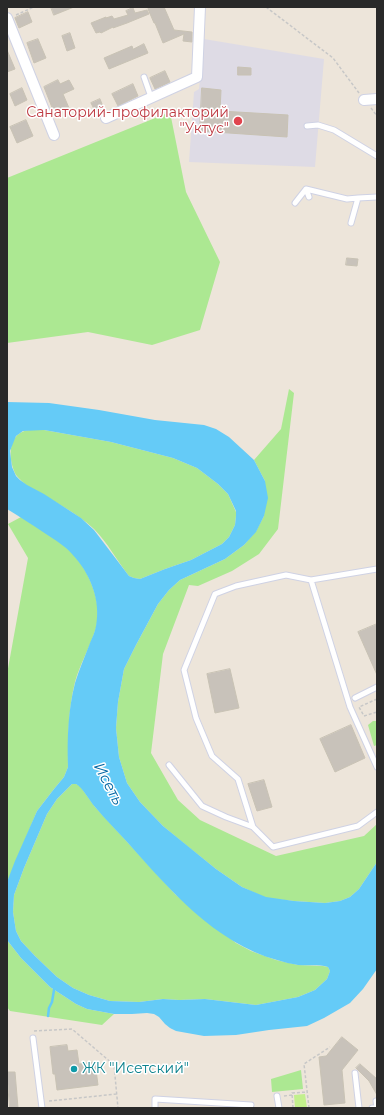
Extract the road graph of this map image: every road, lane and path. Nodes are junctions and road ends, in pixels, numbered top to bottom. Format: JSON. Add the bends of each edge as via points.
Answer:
{"nodes":[{"id":1,"x":34,"y":7,"type":"edge"},
{"id":2,"x":200,"y":7,"type":"edge"},
{"id":3,"x":266,"y":7,"type":"edge"},
{"id":4,"x":7,"y":18,"type":"edge"},
{"id":5,"x":144,"y":77,"type":"dead end"},
{"id":6,"x":151,"y":97,"type":"junction"},
{"id":7,"x":377,"y":99,"type":"edge"},
{"id":8,"x":364,"y":100,"type":"junction"},
{"id":9,"x":377,"y":116,"type":"edge"},
{"id":10,"x":106,"y":118,"type":"dead end"},
{"id":11,"x":307,"y":126,"type":"dead end"},
{"id":12,"x":54,"y":135,"type":"dead end"},
{"id":13,"x":377,"y":156,"type":"edge"},
{"id":14,"x":306,"y":189,"type":"junction"},
{"id":15,"x":309,"y":197,"type":"dead end"},
{"id":16,"x":377,"y":197,"type":"edge"},
{"id":17,"x":358,"y":198,"type":"junction"},
{"id":18,"x":295,"y":203,"type":"dead end"},
{"id":19,"x":351,"y":223,"type":"dead end"},
{"id":20,"x":377,"y":569,"type":"edge"},
{"id":21,"x":311,"y":580,"type":"junction"},
{"id":22,"x":377,"y":686,"type":"edge"},
{"id":23,"x":355,"y":698,"type":"dead end"},
{"id":24,"x":377,"y":699,"type":"edge"},
{"id":25,"x":377,"y":712,"type":"edge"},
{"id":26,"x":169,"y":765,"type":"dead end"},
{"id":27,"x":377,"y":766,"type":"edge"},
{"id":28,"x":377,"y":812,"type":"edge"},
{"id":29,"x":254,"y":827,"type":"junction"},
{"id":30,"x":32,"y":1031,"type":"dead end"},
{"id":31,"x":33,"y":1038,"type":"dead end"},
{"id":32,"x":330,"y":1047,"type":"dead end"},
{"id":33,"x":355,"y":1073,"type":"dead end"},
{"id":34,"x":307,"y":1092,"type":"junction"},
{"id":35,"x":116,"y":1094,"type":"junction"},
{"id":36,"x":277,"y":1096,"type":"dead end"},
{"id":37,"x":376,"y":1101,"type":"dead end"},
{"id":38,"x":42,"y":1105,"type":"edge"},
{"id":39,"x":252,"y":1105,"type":"dead end"},
{"id":40,"x":118,"y":1108,"type":"edge"},
{"id":41,"x":155,"y":1108,"type":"edge"},
{"id":42,"x":279,"y":1108,"type":"edge"},
{"id":43,"x":292,"y":1108,"type":"edge"},
{"id":44,"x":309,"y":1108,"type":"edge"},
{"id":45,"x":359,"y":1108,"type":"edge"},
{"id":46,"x":372,"y":1108,"type":"edge"}],
"edges":[{"from":1,"to":4,"type":"path"},
{"from":2,"to":6,"type":"street","via":[[197,77]]},
{"from":3,"to":8,"type":"path","via":[[333,58]]},
{"from":4,"to":12,"type":"street"},
{"from":5,"to":6,"type":"lane"},
{"from":6,"to":10,"type":"street"},
{"from":7,"to":8,"type":"street"},
{"from":8,"to":9,"type":"path"},
{"from":11,"to":13,"type":"lane","via":[[318,125],[334,130]]},
{"from":14,"to":15,"type":"lane"},
{"from":14,"to":17,"type":"lane","via":[[347,199]]},
{"from":14,"to":18,"type":"lane"},
{"from":16,"to":17,"type":"lane"},
{"from":17,"to":19,"type":"lane"},
{"from":20,"to":21,"type":"lane"},
{"from":21,"to":27,"type":"lane","via":[[350,707]]},
{"from":21,"to":29,"type":"lane","via":[[286,575],[236,586],[215,594],[184,670],[196,718],[212,756],[238,779]]},
{"from":22,"to":23,"type":"lane"},
{"from":24,"to":25,"type":"path","via":[[359,707],[364,716]]},
{"from":26,"to":29,"type":"lane","via":[[202,806]]},
{"from":28,"to":29,"type":"lane","via":[[358,826],[273,847]]},
{"from":30,"to":35,"type":"path","via":[[72,1029],[114,1065]]},
{"from":31,"to":38,"type":"lane"},
{"from":32,"to":34,"type":"path","via":[[304,1064]]},
{"from":33,"to":45,"type":"lane"},
{"from":34,"to":43,"type":"path","via":[[292,1093]]},
{"from":34,"to":44,"type":"path"},
{"from":35,"to":38,"type":"path"},
{"from":35,"to":40,"type":"path"},
{"from":36,"to":42,"type":"lane"},
{"from":37,"to":46,"type":"lane","via":[[377,1108]]},
{"from":39,"to":41,"type":"lane","via":[[155,1099]]}]}
